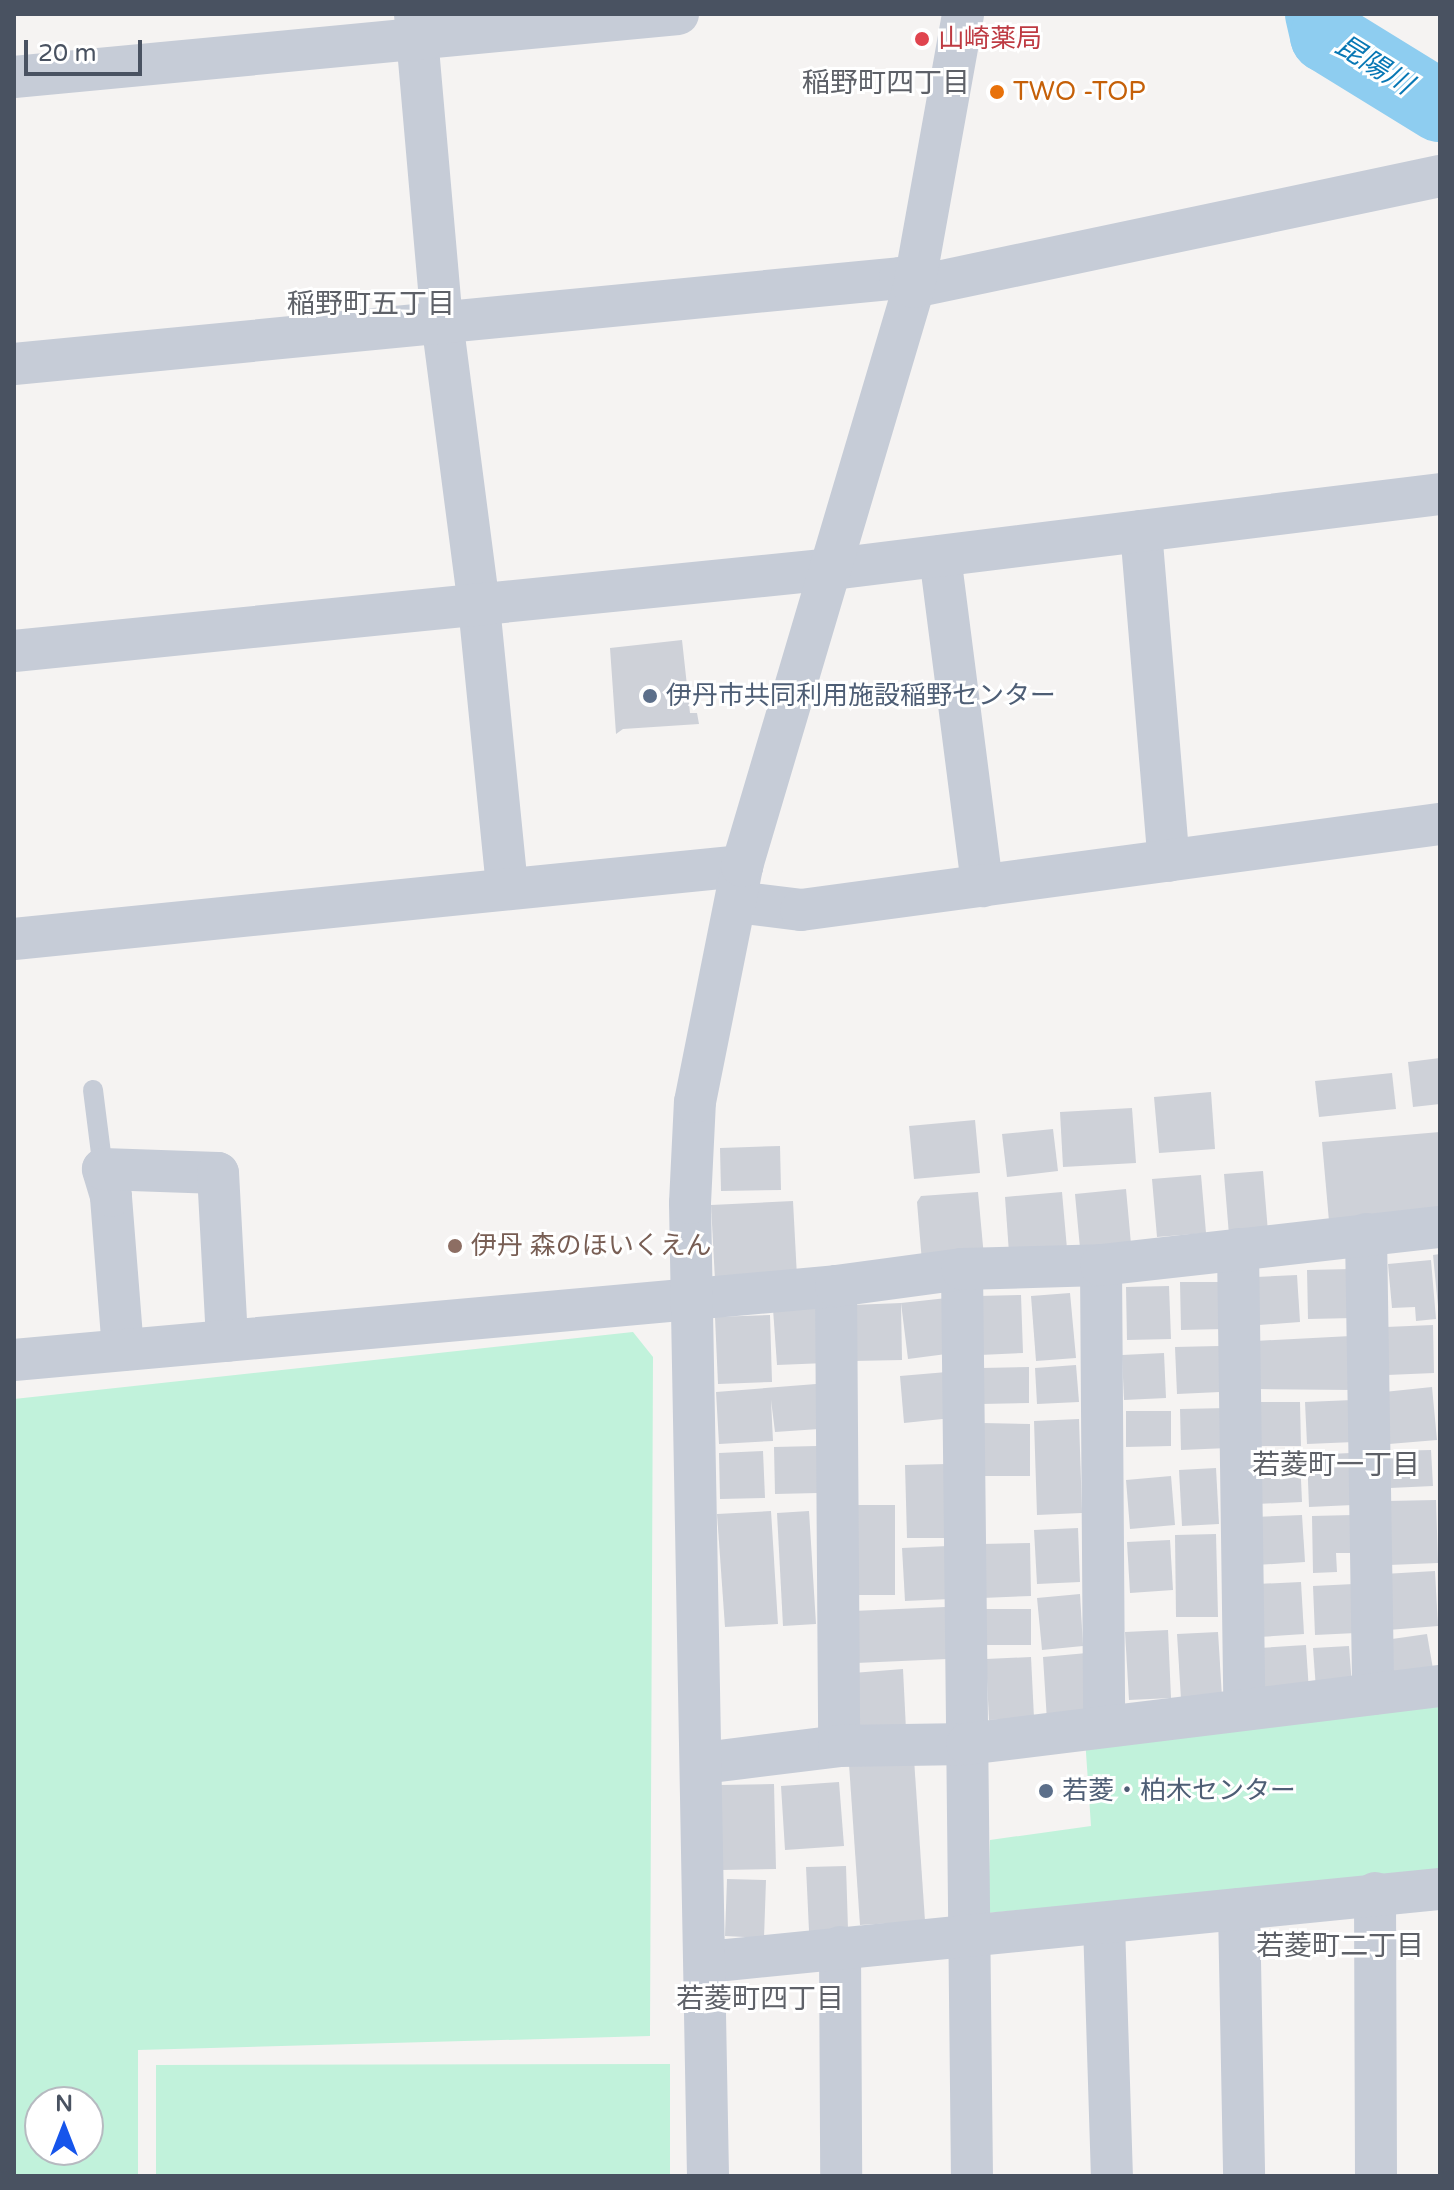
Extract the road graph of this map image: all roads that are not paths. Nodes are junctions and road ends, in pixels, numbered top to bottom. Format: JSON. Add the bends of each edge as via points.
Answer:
{"nodes":[{"id":1,"x":678,"y":14,"type":"edge"},
{"id":2,"x":963,"y":14,"type":"edge"},
{"id":3,"x":416,"y":27,"type":"edge"},
{"id":4,"x":14,"y":77,"type":"edge"},
{"id":5,"x":1440,"y":176,"type":"edge"},
{"id":6,"x":914,"y":287,"type":"junction"},
{"id":7,"x":442,"y":321,"type":"junction"},
{"id":8,"x":14,"y":364,"type":"edge"},
{"id":9,"x":1440,"y":494,"type":"edge"},
{"id":10,"x":1141,"y":531,"type":"junction"},
{"id":11,"x":940,"y":556,"type":"junction"},
{"id":12,"x":833,"y":569,"type":"junction"},
{"id":13,"x":479,"y":606,"type":"junction"},
{"id":14,"x":14,"y":651,"type":"edge"},
{"id":15,"x":1440,"y":824,"type":"edge"},
{"id":16,"x":1169,"y":861,"type":"junction"},
{"id":17,"x":739,"y":884,"type":"junction"},
{"id":18,"x":982,"y":886,"type":"junction"},
{"id":19,"x":507,"y":889,"type":"junction"},
{"id":20,"x":14,"y":939,"type":"edge"},
{"id":21,"x":93,"y":1090,"type":"dead end"},
{"id":22,"x":103,"y":1169,"type":"junction"},
{"id":23,"x":1440,"y":1227,"type":"edge"},
{"id":24,"x":1366,"y":1234,"type":"junction"},
{"id":25,"x":1238,"y":1249,"type":"junction"},
{"id":26,"x":1101,"y":1265,"type":"junction"},
{"id":27,"x":962,"y":1269,"type":"junction"},
{"id":28,"x":836,"y":1286,"type":"junction"},
{"id":29,"x":696,"y":1296,"type":"junction"},
{"id":30,"x":227,"y":1341,"type":"junction"},
{"id":31,"x":123,"y":1350,"type":"junction"},
{"id":32,"x":14,"y":1360,"type":"edge"},
{"id":33,"x":1440,"y":1686,"type":"edge"},
{"id":34,"x":1373,"y":1694,"type":"junction"},
{"id":35,"x":1244,"y":1707,"type":"junction"},
{"id":36,"x":1104,"y":1726,"type":"junction"},
{"id":37,"x":967,"y":1744,"type":"junction"},
{"id":38,"x":839,"y":1746,"type":"junction"},
{"id":39,"x":703,"y":1763,"type":"junction"},
{"id":40,"x":1440,"y":1889,"type":"edge"},
{"id":41,"x":1375,"y":1893,"type":"junction"},
{"id":42,"x":1239,"y":1909,"type":"junction"},
{"id":43,"x":1104,"y":1924,"type":"junction"},
{"id":44,"x":970,"y":1933,"type":"junction"},
{"id":45,"x":840,"y":1947,"type":"junction"},
{"id":46,"x":706,"y":1962,"type":"junction"},
{"id":47,"x":708,"y":2176,"type":"edge"},
{"id":48,"x":841,"y":2176,"type":"edge"},
{"id":49,"x":972,"y":2176,"type":"edge"},
{"id":50,"x":1112,"y":2176,"type":"edge"},
{"id":51,"x":1244,"y":2176,"type":"edge"},
{"id":52,"x":1376,"y":2176,"type":"edge"}],
"edges":[{"from":1,"to":3,"type":"street"},
{"from":2,"to":6,"type":"street"},
{"from":3,"to":4,"type":"street"},
{"from":3,"to":7,"type":"street"},
{"from":5,"to":6,"type":"street"},
{"from":6,"to":7,"type":"street","via":[[900,278]]},
{"from":6,"to":12,"type":"street"},
{"from":7,"to":8,"type":"street"},
{"from":7,"to":13,"type":"street"},
{"from":9,"to":10,"type":"street"},
{"from":10,"to":11,"type":"street"},
{"from":10,"to":16,"type":"street"},
{"from":11,"to":12,"type":"street"},
{"from":11,"to":18,"type":"street"},
{"from":12,"to":13,"type":"street"},
{"from":12,"to":17,"type":"street"},
{"from":13,"to":14,"type":"street"},
{"from":13,"to":19,"type":"street"},
{"from":15,"to":16,"type":"street"},
{"from":16,"to":18,"type":"street"},
{"from":17,"to":18,"type":"street","via":[[801,910]]},
{"from":17,"to":19,"type":"street"},
{"from":17,"to":29,"type":"street","via":[[695,1102],[690,1203]]},
{"from":19,"to":20,"type":"street"},
{"from":21,"to":22,"type":"lane"},
{"from":22,"to":30,"type":"street","via":[[218,1173]]},
{"from":22,"to":31,"type":"street","via":[[111,1196]]},
{"from":23,"to":24,"type":"street"},
{"from":24,"to":25,"type":"street"},
{"from":24,"to":34,"type":"street"},
{"from":25,"to":26,"type":"street"},
{"from":25,"to":35,"type":"street"},
{"from":26,"to":27,"type":"street"},
{"from":26,"to":36,"type":"street"},
{"from":27,"to":28,"type":"street"},
{"from":27,"to":37,"type":"street"},
{"from":28,"to":29,"type":"street"},
{"from":28,"to":38,"type":"street"},
{"from":29,"to":30,"type":"street"},
{"from":29,"to":39,"type":"street"},
{"from":30,"to":31,"type":"street"},
{"from":31,"to":32,"type":"street"},
{"from":33,"to":34,"type":"street"},
{"from":34,"to":35,"type":"street"},
{"from":35,"to":36,"type":"street"},
{"from":36,"to":37,"type":"street"},
{"from":37,"to":38,"type":"street"},
{"from":37,"to":44,"type":"street"},
{"from":38,"to":39,"type":"street"},
{"from":39,"to":46,"type":"street"},
{"from":40,"to":41,"type":"street"},
{"from":41,"to":42,"type":"street"},
{"from":41,"to":52,"type":"street"},
{"from":42,"to":43,"type":"street"},
{"from":42,"to":51,"type":"street"},
{"from":43,"to":44,"type":"street"},
{"from":43,"to":50,"type":"street"},
{"from":44,"to":45,"type":"street"},
{"from":44,"to":49,"type":"street"},
{"from":45,"to":46,"type":"street"},
{"from":45,"to":48,"type":"street"},
{"from":46,"to":47,"type":"street"}]}
